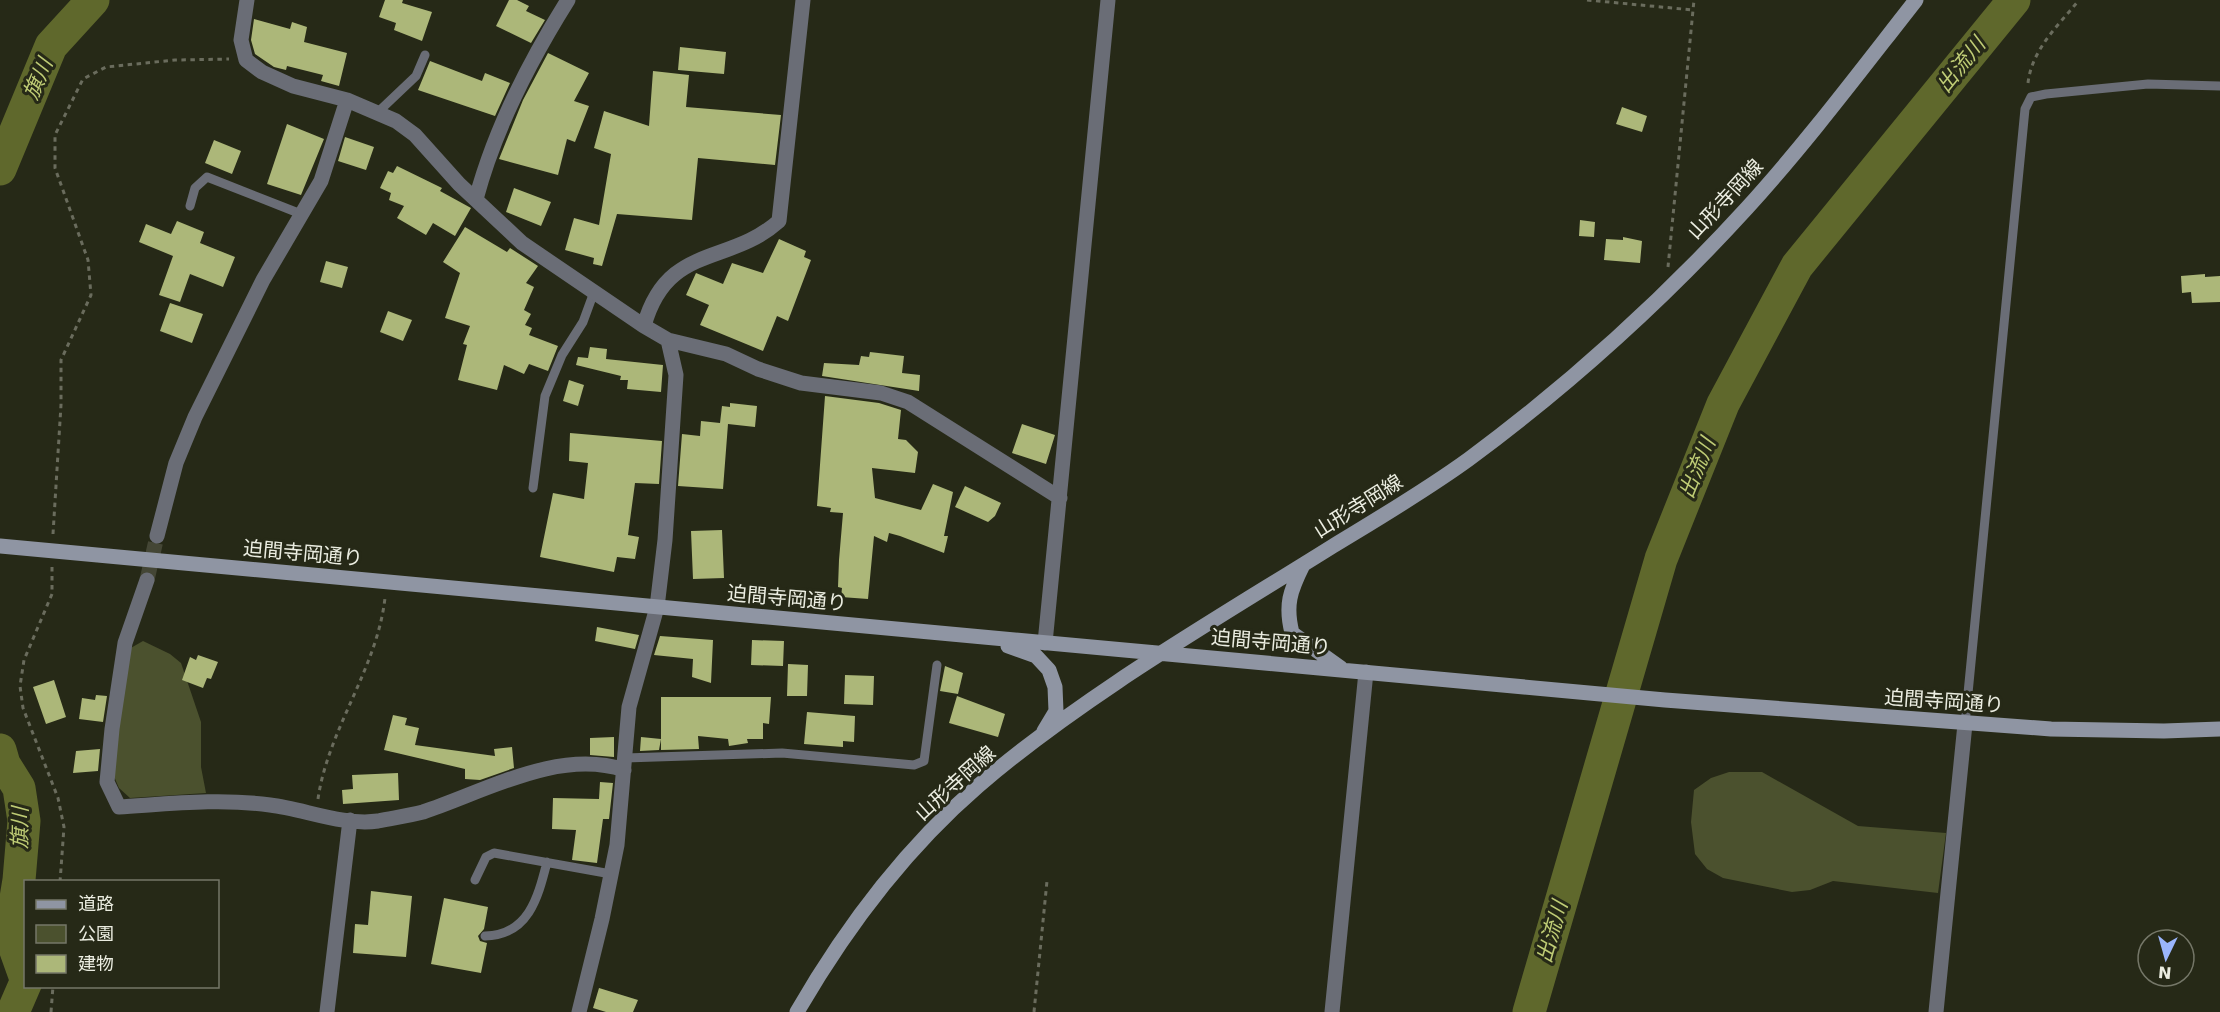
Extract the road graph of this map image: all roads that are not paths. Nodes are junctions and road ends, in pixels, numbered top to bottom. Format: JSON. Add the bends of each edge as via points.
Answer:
{"nodes":[{"id":1,"x":247,"y":0,"type":"edge"},
{"id":2,"x":568,"y":0,"type":"edge"},
{"id":3,"x":803,"y":0,"type":"edge"},
{"id":4,"x":1108,"y":0,"type":"edge"},
{"id":5,"x":1916,"y":0,"type":"edge"},
{"id":6,"x":425,"y":55,"type":"dead end"},
{"id":7,"x":2220,"y":86,"type":"edge"},
{"id":8,"x":347,"y":100,"type":"junction"},
{"id":9,"x":377,"y":113,"type":"junction"},
{"id":10,"x":476,"y":199,"type":"junction"},
{"id":11,"x":190,"y":206,"type":"dead end"},
{"id":12,"x":301,"y":214,"type":"junction"},
{"id":13,"x":594,"y":292,"type":"junction"},
{"id":14,"x":644,"y":326,"type":"junction"},
{"id":15,"x":668,"y":340,"type":"junction"},
{"id":16,"x":533,"y":488,"type":"dead end"},
{"id":17,"x":1060,"y":498,"type":"junction"},
{"id":18,"x":157,"y":536,"type":"tunnel mouth"},
{"id":19,"x":0,"y":546,"type":"edge"},
{"id":20,"x":1303,"y":565,"type":"junction"},
{"id":21,"x":147,"y":580,"type":"tunnel mouth"},
{"id":22,"x":657,"y":607,"type":"junction"},
{"id":23,"x":987,"y":638,"type":"junction"},
{"id":24,"x":1045,"y":643,"type":"junction"},
{"id":25,"x":1163,"y":653,"type":"junction"},
{"id":26,"x":937,"y":665,"type":"dead end"},
{"id":27,"x":1345,"y":670,"type":"junction"},
{"id":28,"x":1366,"y":672,"type":"junction"},
{"id":29,"x":1965,"y":724,"type":"junction"},
{"id":30,"x":2220,"y":729,"type":"edge"},
{"id":31,"x":1041,"y":736,"type":"junction"},
{"id":32,"x":625,"y":764,"type":"junction"},
{"id":33,"x":350,"y":820,"type":"junction"},
{"id":34,"x":547,"y":862,"type":"junction"},
{"id":35,"x":611,"y":874,"type":"junction"},
{"id":36,"x":475,"y":880,"type":"dead end"},
{"id":37,"x":485,"y":936,"type":"dead end"},
{"id":38,"x":327,"y":1012,"type":"edge"},
{"id":39,"x":579,"y":1012,"type":"edge"},
{"id":40,"x":797,"y":1012,"type":"edge"},
{"id":41,"x":1332,"y":1012,"type":"edge"},
{"id":42,"x":1936,"y":1012,"type":"edge"}],
"edges":[{"from":1,"to":8,"type":"street","via":[[241,40],[246,60],[293,86]]},
{"from":2,"to":10,"type":"street","via":[[514,95],[486,161]]},
{"from":3,"to":14,"type":"street","via":[[779,221],[753,238],[672,274],[653,301]]},
{"from":4,"to":17,"type":"street"},
{"from":5,"to":20,"type":"street","name":"山形寺岡線","via":[[1747,209],[1597,356],[1468,460]]},
{"from":6,"to":9,"type":"lane","via":[[416,76]]},
{"from":7,"to":29,"type":"lane","via":[[2148,84],[2046,94],[2031,97],[2025,109]]},
{"from":8,"to":9,"type":"street"},
{"from":8,"to":12,"type":"street","via":[[321,181]]},
{"from":9,"to":10,"type":"street","via":[[415,135]]},
{"from":10,"to":13,"type":"street","via":[[522,243]]},
{"from":11,"to":12,"type":"lane","via":[[195,188],[207,177]]},
{"from":12,"to":18,"type":"street","via":[[258,289],[195,417],[176,463]]},
{"from":13,"to":14,"type":"street"},
{"from":13,"to":16,"type":"lane","via":[[584,322],[562,355],[545,396]]},
{"from":14,"to":15,"type":"street"},
{"from":15,"to":17,"type":"street","via":[[726,354],[801,383],[881,393],[908,402]]},
{"from":15,"to":22,"type":"street","via":[[676,384]]},
{"from":17,"to":24,"type":"street"},
{"from":19,"to":22,"type":"street","name":"迫間寺岡通り"},
{"from":20,"to":25,"type":"street","name":"山形寺岡線"},
{"from":20,"to":27,"type":"street","via":[[1292,587],[1287,614],[1292,633]]},
{"from":21,"to":33,"type":"street","via":[[125,643],[107,782],[119,807],[201,802],[269,804]]},
{"from":22,"to":23,"type":"street","name":"迫間寺岡通り"},
{"from":22,"to":32,"type":"street","via":[[630,707]]},
{"from":23,"to":24,"type":"street","name":"迫間寺岡通り"},
{"from":23,"to":31,"type":"street","via":[[1036,656],[1049,670],[1055,687],[1056,711]]},
{"from":24,"to":25,"type":"street","name":"迫間寺岡通り"},
{"from":25,"to":27,"type":"street","name":"迫間寺岡通り"},
{"from":25,"to":31,"type":"street","name":"山形寺岡線"},
{"from":26,"to":32,"type":"lane","via":[[924,761],[914,765],[782,753]]},
{"from":27,"to":28,"type":"street","name":"迫間寺岡通り"},
{"from":28,"to":29,"type":"street","name":"迫間寺岡通り"},
{"from":28,"to":41,"type":"street"},
{"from":29,"to":30,"type":"street","name":"迫間寺岡通り","via":[[2130,731]]},
{"from":29,"to":42,"type":"street"},
{"from":31,"to":40,"type":"street","name":"山形寺岡線","via":[[977,787],[918,845],[860,915]]},
{"from":32,"to":33,"type":"street","via":[[548,770],[497,782],[420,812],[374,821]]},
{"from":32,"to":35,"type":"street"},
{"from":33,"to":38,"type":"street"},
{"from":34,"to":35,"type":"lane"},
{"from":34,"to":36,"type":"lane","via":[[494,853],[486,856]]},
{"from":34,"to":37,"type":"lane","via":[[530,914],[513,929]]},
{"from":35,"to":39,"type":"street"}]}
